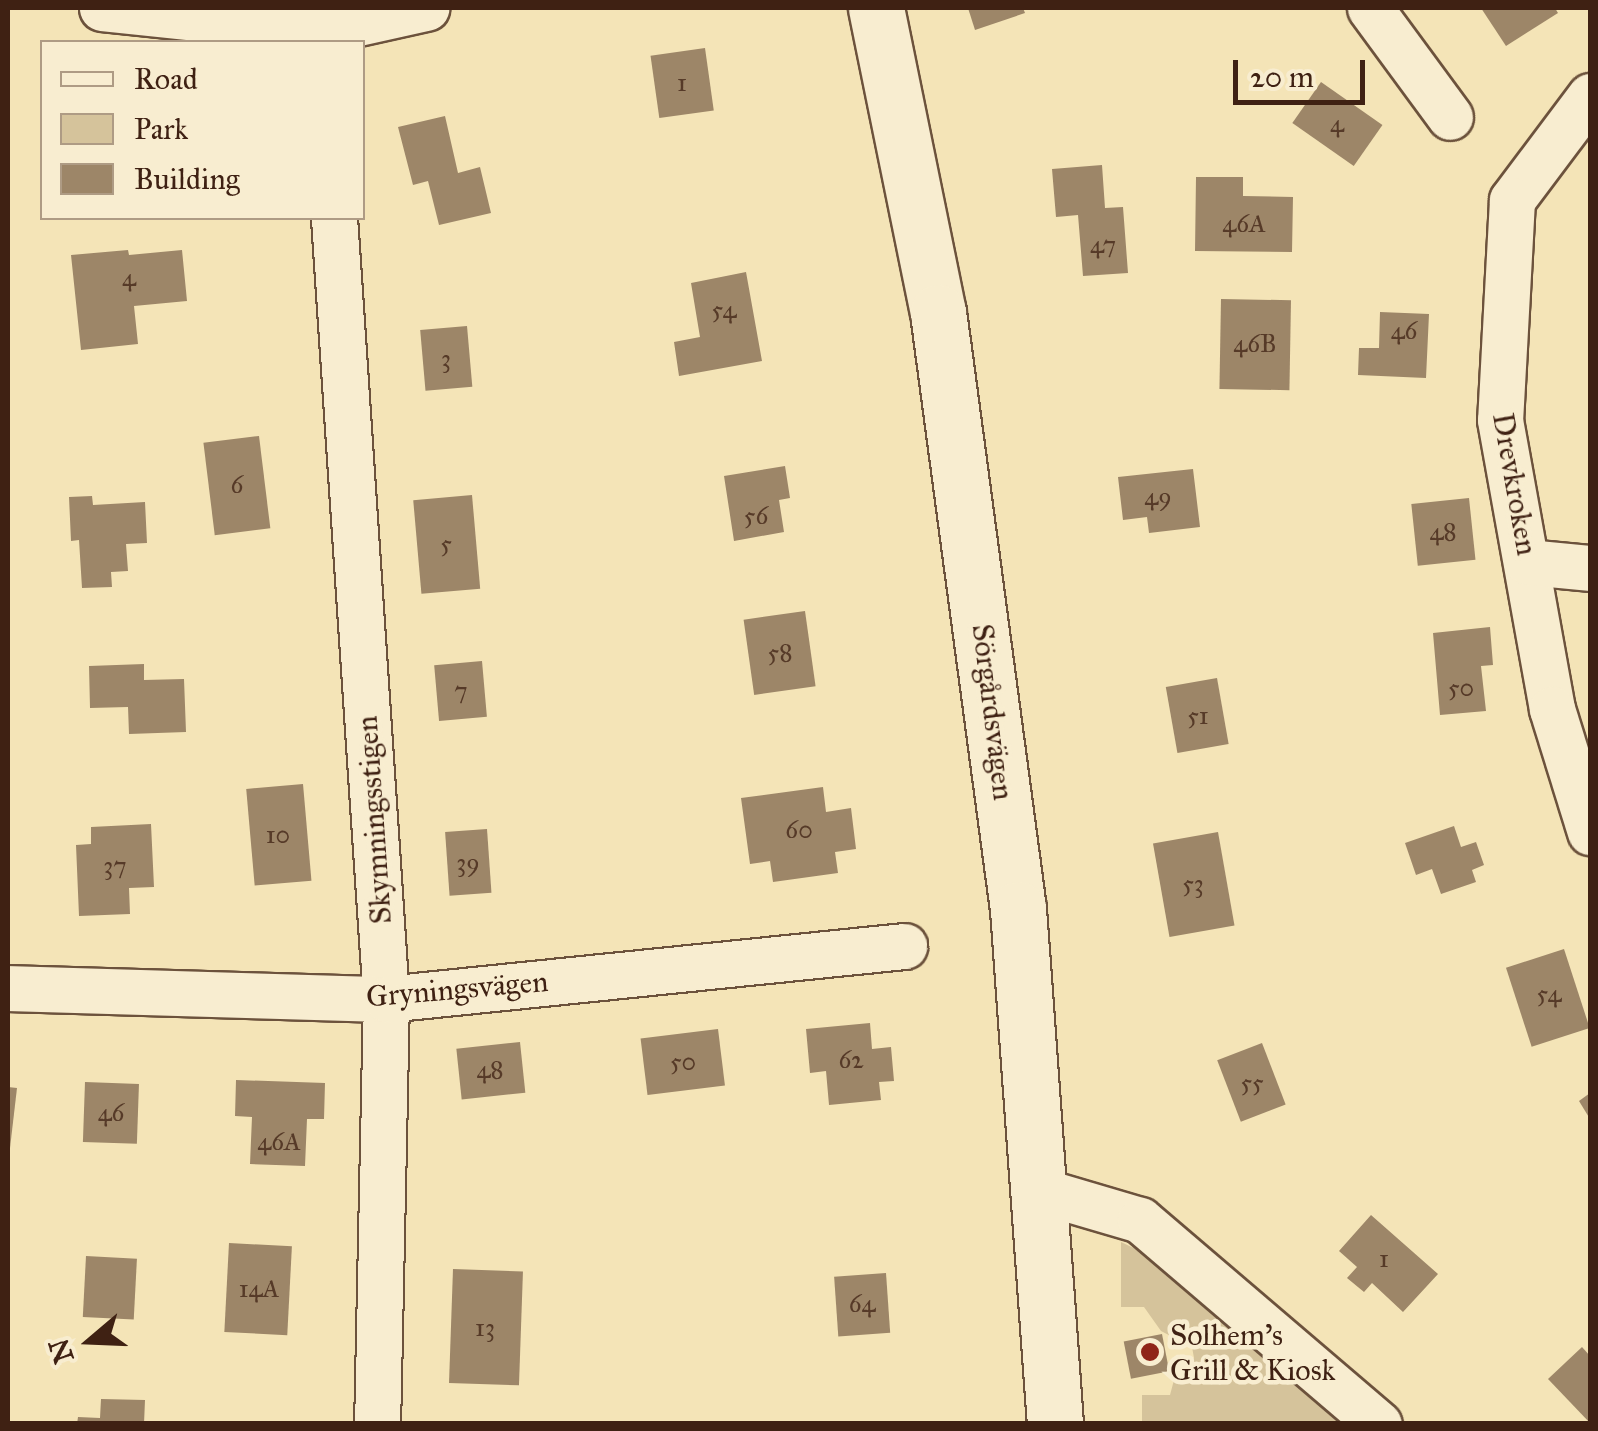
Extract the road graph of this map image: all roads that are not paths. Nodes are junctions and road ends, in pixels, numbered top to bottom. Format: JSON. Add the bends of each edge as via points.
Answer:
{"nodes":[{"id":1,"x":102,"y":8,"type":"edge"},
{"id":2,"x":426,"y":8,"type":"edge"},
{"id":3,"x":876,"y":8,"type":"edge"},
{"id":4,"x":1370,"y":8,"type":"edge"},
{"id":5,"x":322,"y":37,"type":"edge"},
{"id":6,"x":1590,"y":96,"type":"edge"},
{"id":7,"x":1450,"y":117,"type":"dead end"},
{"id":8,"x":334,"y":220,"type":"edge"},
{"id":9,"x":1528,"y":562,"type":"junction"},
{"id":10,"x":1590,"y":568,"type":"edge"},
{"id":11,"x":1590,"y":832,"type":"edge"},
{"id":12,"x":904,"y":946,"type":"dead end"},
{"id":13,"x":8,"y":988,"type":"edge"},
{"id":14,"x":386,"y":999,"type":"junction"},
{"id":15,"x":1038,"y":1190,"type":"junction"},
{"id":16,"x":376,"y":1424,"type":"edge"},
{"id":17,"x":1055,"y":1424,"type":"edge"},
{"id":18,"x":1379,"y":1424,"type":"edge"}],
"edges":[{"from":1,"to":5,"type":"street"},
{"from":2,"to":5,"type":"street"},
{"from":3,"to":15,"type":"street","name":"Sörgårdsvägen","via":[[938,312],[966,509],[1018,909]]},
{"from":4,"to":7,"type":"street"},
{"from":6,"to":9,"type":"street","name":"Drevkroken","via":[[1512,200],[1500,420]]},
{"from":8,"to":14,"type":"street","name":"Skymningsstigen"},
{"from":9,"to":10,"type":"street"},
{"from":9,"to":11,"type":"street","name":"Drevkroken","via":[[1552,709]]},
{"from":12,"to":14,"type":"street","name":"Gryningsvägen"},
{"from":13,"to":14,"type":"street","name":"Gryningsvägen"},
{"from":14,"to":16,"type":"street","name":"Skymningsstigen"},
{"from":15,"to":17,"type":"street","name":"Sörgårdsvägen"},
{"from":15,"to":18,"type":"street","via":[[1140,1220]]}]}
